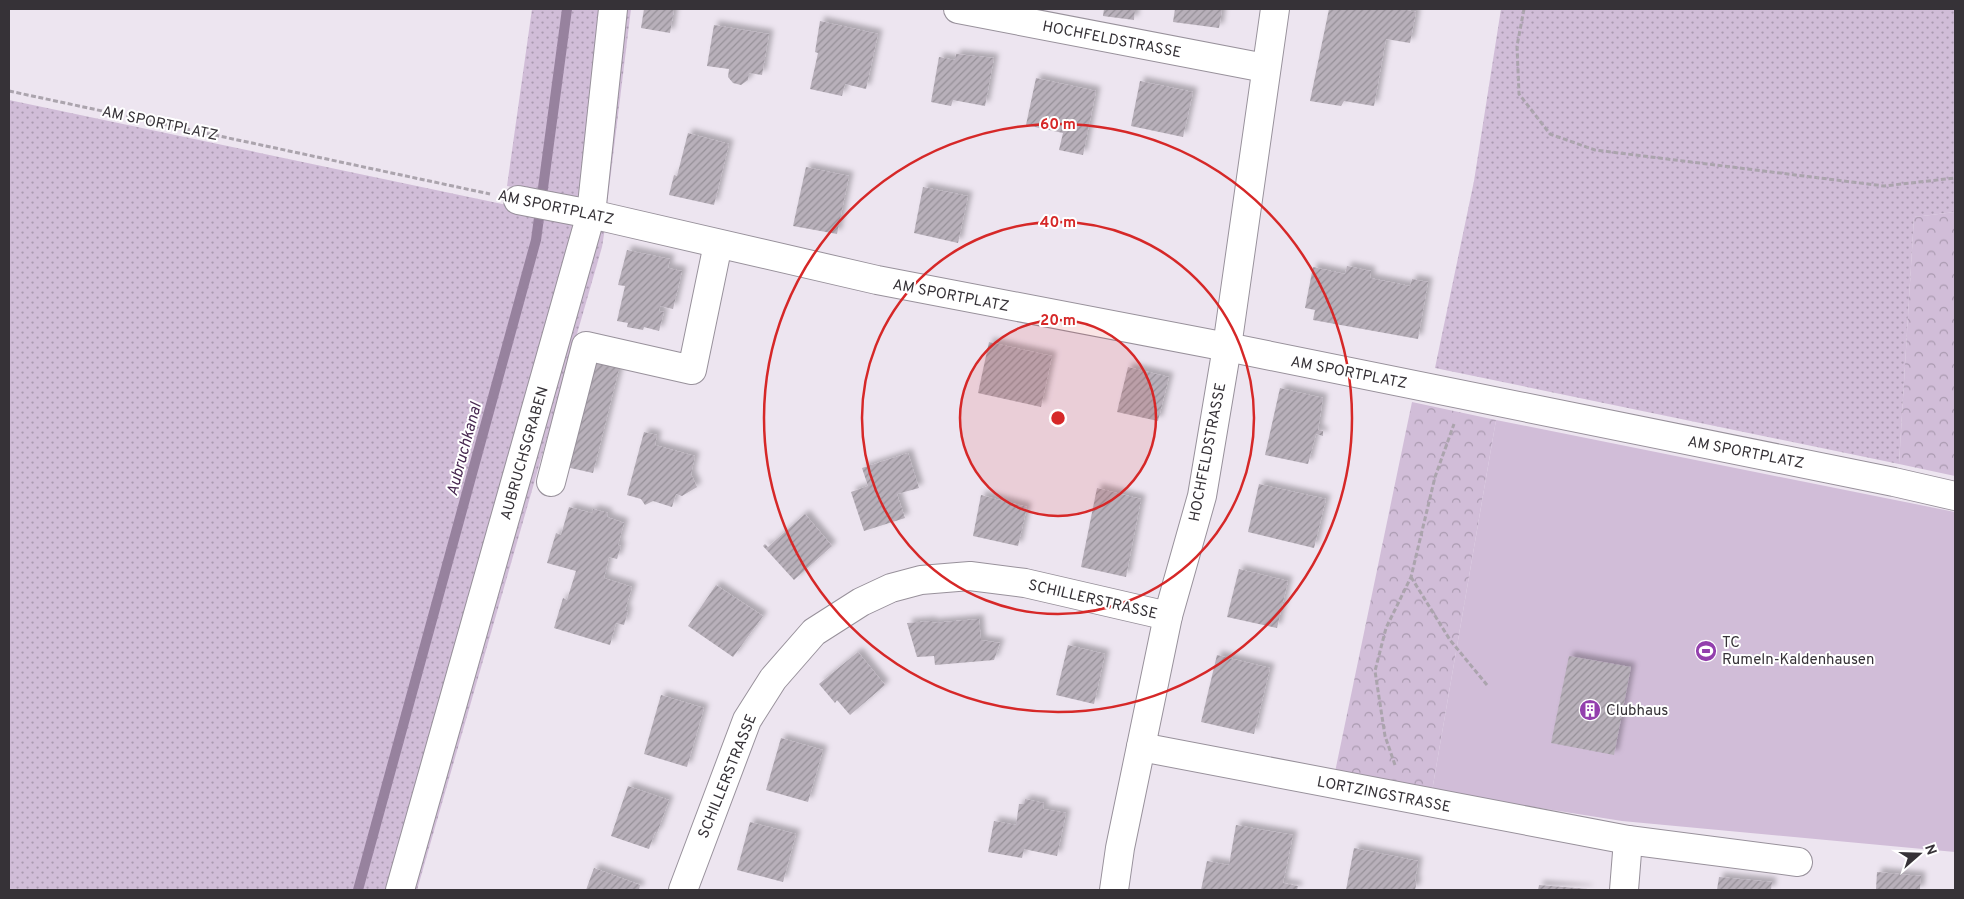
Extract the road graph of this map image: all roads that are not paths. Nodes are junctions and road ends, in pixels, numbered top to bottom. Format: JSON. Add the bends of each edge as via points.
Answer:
{"nodes":[{"id":1,"x":613,"y":9,"type":"edge"},
{"id":2,"x":958,"y":9,"type":"edge"},
{"id":3,"x":1275,"y":9,"type":"edge"},
{"id":4,"x":1266,"y":68,"type":"junction"},
{"id":5,"x":518,"y":200,"type":"road end"},
{"id":6,"x":582,"y":212,"type":"junction"},
{"id":7,"x":718,"y":244,"type":"junction"},
{"id":8,"x":1227,"y":347,"type":"junction"},
{"id":9,"x":551,"y":482,"type":"dead end"},
{"id":10,"x":1955,"y":496,"type":"edge"},
{"id":11,"x":1168,"y":616,"type":"junction"},
{"id":12,"x":1141,"y":748,"type":"junction"},
{"id":13,"x":1628,"y":840,"type":"junction"},
{"id":14,"x":1798,"y":862,"type":"dead end"},
{"id":15,"x":400,"y":890,"type":"edge"},
{"id":16,"x":683,"y":890,"type":"edge"},
{"id":17,"x":1114,"y":890,"type":"edge"},
{"id":18,"x":1624,"y":890,"type":"edge"}],
"edges":[{"from":1,"to":6,"type":"street","name":"AUBRUCHSGRABEN"},
{"from":2,"to":4,"type":"street","name":"HOCHFELDSTRASSE"},
{"from":3,"to":4,"type":"street","name":"HOCHFELDSTRASSE"},
{"from":4,"to":8,"type":"street","name":"HOCHFELDSTRASSE"},
{"from":5,"to":6,"type":"street","name":"AM SPORTPLATZ"},
{"from":6,"to":7,"type":"street","name":"AM SPORTPLATZ"},
{"from":6,"to":15,"type":"street","name":"AUBRUCHSGRABEN"},
{"from":7,"to":8,"type":"street","name":"AM SPORTPLATZ","via":[[877,280]]},
{"from":7,"to":9,"type":"street","via":[[692,370],[586,346]]},
{"from":8,"to":10,"type":"street","name":"AM SPORTPLATZ"},
{"from":8,"to":11,"type":"street","name":"HOCHFELDSTRASSE","via":[[1202,496]]},
{"from":11,"to":12,"type":"street","name":"HOCHFELDSTRASSE"},
{"from":11,"to":16,"type":"street","name":"SCHILLERSTRASSE","via":[[1025,583],[970,576],[921,580],[891,588],[861,602],[814,632],[773,679],[747,720]]},
{"from":12,"to":13,"type":"street","name":"LORTZINGSTRASSE"},
{"from":12,"to":17,"type":"street","name":"HOCHFELDSTRASSE"},
{"from":13,"to":14,"type":"street","name":"LORTZINGSTRASSE"},
{"from":13,"to":18,"type":"street"}]}
